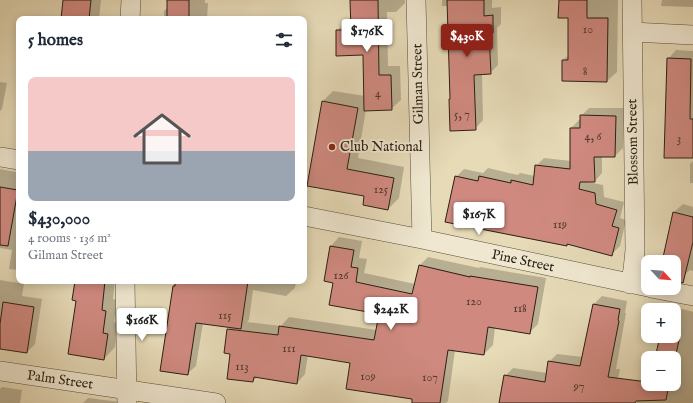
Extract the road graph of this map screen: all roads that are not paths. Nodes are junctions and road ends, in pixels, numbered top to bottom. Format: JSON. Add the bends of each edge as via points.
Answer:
{"nodes":[{"id":1,"x":131,"y":0,"type":"edge"},
{"id":2,"x":416,"y":0,"type":"edge"},
{"id":3,"x":632,"y":0,"type":"edge"},
{"id":4,"x":130,"y":16,"type":"edge"},
{"id":5,"x":632,"y":32,"type":"junction"},
{"id":6,"x":693,"y":35,"type":"edge"},
{"id":7,"x":0,"y":157,"type":"edge"},
{"id":8,"x":16,"y":160,"type":"edge"},
{"id":9,"x":307,"y":217,"type":"edge"},
{"id":10,"x":422,"y":239,"type":"junction"},
{"id":11,"x":125,"y":284,"type":"edge"},
{"id":12,"x":639,"y":286,"type":"edge"},
{"id":13,"x":681,"y":294,"type":"edge"},
{"id":14,"x":693,"y":296,"type":"edge"},
{"id":15,"x":0,"y":371,"type":"edge"},
{"id":16,"x":127,"y":396,"type":"edge"},
{"id":17,"x":216,"y":403,"type":"edge"}],
"edges":[{"from":1,"to":4,"type":"street"},
{"from":2,"to":10,"type":"street","name":"Gilman Street"},
{"from":3,"to":5,"type":"street","name":"Blossom Street"},
{"from":5,"to":6,"type":"street"},
{"from":5,"to":12,"type":"street","name":"Blossom Street","via":[[635,250],[633,270]]},
{"from":7,"to":8,"type":"street"},
{"from":9,"to":10,"type":"street","name":"Pine Street"},
{"from":10,"to":12,"type":"street","name":"Pine Street"},
{"from":11,"to":16,"type":"street"},
{"from":13,"to":14,"type":"street"},
{"from":15,"to":16,"type":"street","name":"Palm Street"},
{"from":16,"to":17,"type":"street","name":"Palm Street"}]}
